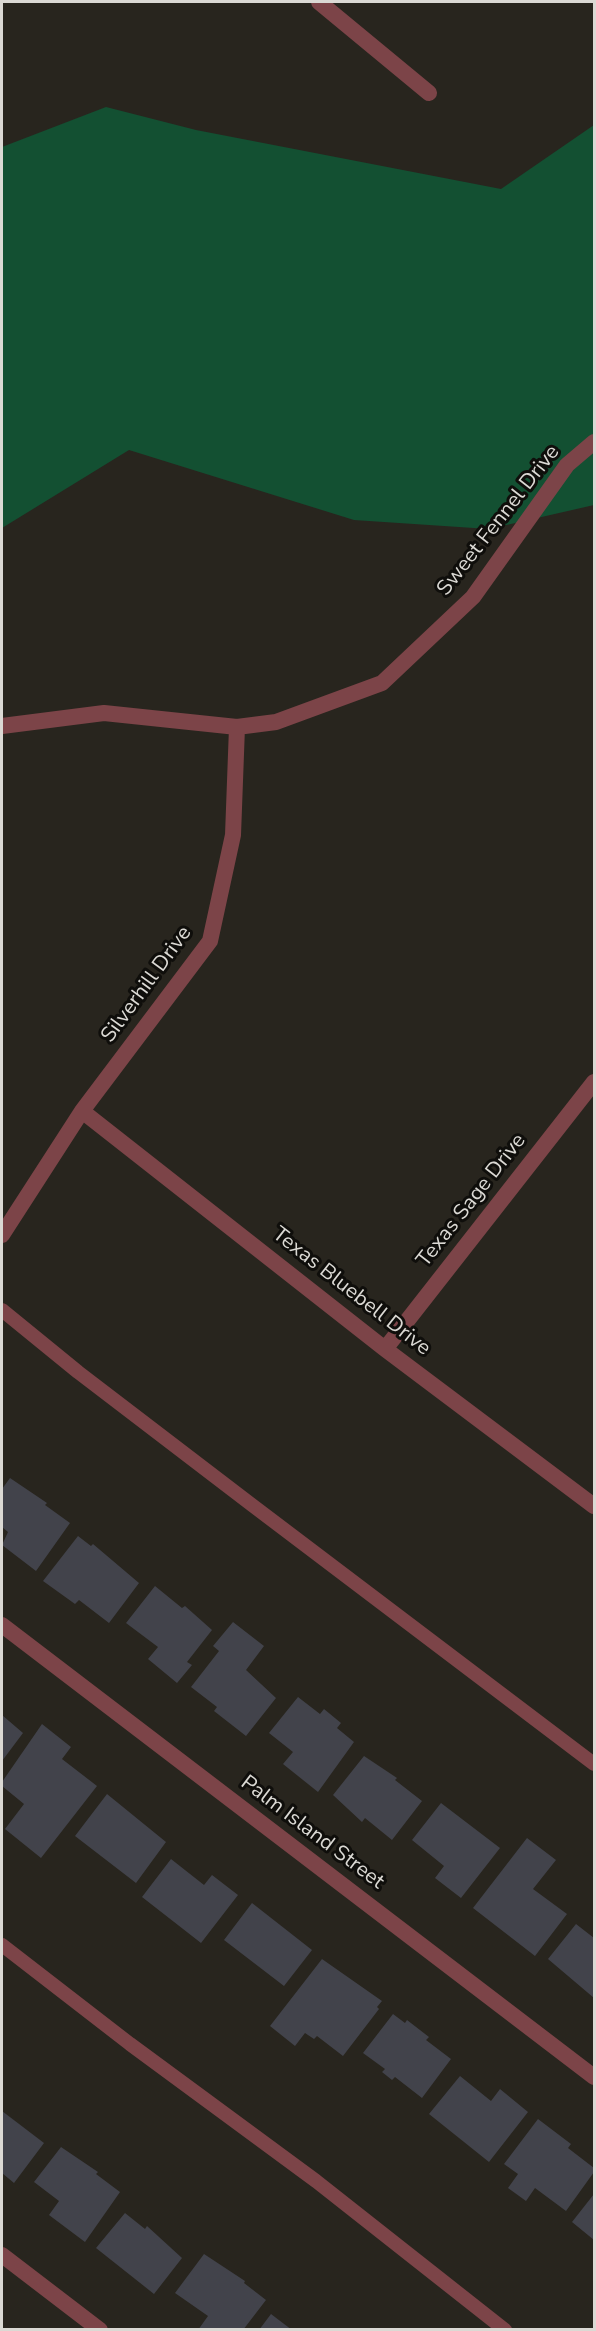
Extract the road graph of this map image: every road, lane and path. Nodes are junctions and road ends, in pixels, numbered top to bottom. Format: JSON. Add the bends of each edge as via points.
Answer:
{"nodes":[{"id":1,"x":319,"y":2,"type":"edge"},
{"id":2,"x":429,"y":93,"type":"dead end"},
{"id":3,"x":594,"y":442,"type":"edge"},
{"id":4,"x":2,"y":726,"type":"edge"},
{"id":5,"x":237,"y":727,"type":"junction"},
{"id":6,"x":594,"y":1082,"type":"edge"},
{"id":7,"x":82,"y":1110,"type":"junction"},
{"id":8,"x":2,"y":1235,"type":"edge"},
{"id":9,"x":2,"y":1310,"type":"edge"},
{"id":10,"x":385,"y":1348,"type":"junction"},
{"id":11,"x":594,"y":1506,"type":"edge"},
{"id":12,"x":2,"y":1625,"type":"edge"},
{"id":13,"x":594,"y":1764,"type":"edge"},
{"id":14,"x":2,"y":1945,"type":"edge"},
{"id":15,"x":594,"y":2077,"type":"edge"},
{"id":16,"x":2,"y":2255,"type":"edge"},
{"id":17,"x":100,"y":2330,"type":"edge"},
{"id":18,"x":505,"y":2330,"type":"edge"}],
"edges":[{"from":1,"to":2,"type":"street"},
{"from":3,"to":5,"type":"street","name":"Sweet Fennel Drive","via":[[567,465],[473,597],[382,682],[276,722]]},
{"from":4,"to":5,"type":"street","name":"Sweet Fennel Drive","via":[[104,713]]},
{"from":5,"to":7,"type":"street","name":"Silverhill Drive","via":[[233,835],[210,940]]},
{"from":6,"to":10,"type":"street","name":"Texas Sage Drive"},
{"from":7,"to":8,"type":"street","name":"Silverhill Drive"},
{"from":7,"to":10,"type":"street","name":"Texas Bluebell Drive"},
{"from":9,"to":13,"type":"lane","via":[[169,1442]]},
{"from":10,"to":11,"type":"street","name":"Texas Bluebell Drive"},
{"from":12,"to":15,"type":"street","name":"Palm Island Street"},
{"from":14,"to":18,"type":"lane","via":[[316,2181]]},
{"from":16,"to":17,"type":"street"}]}
